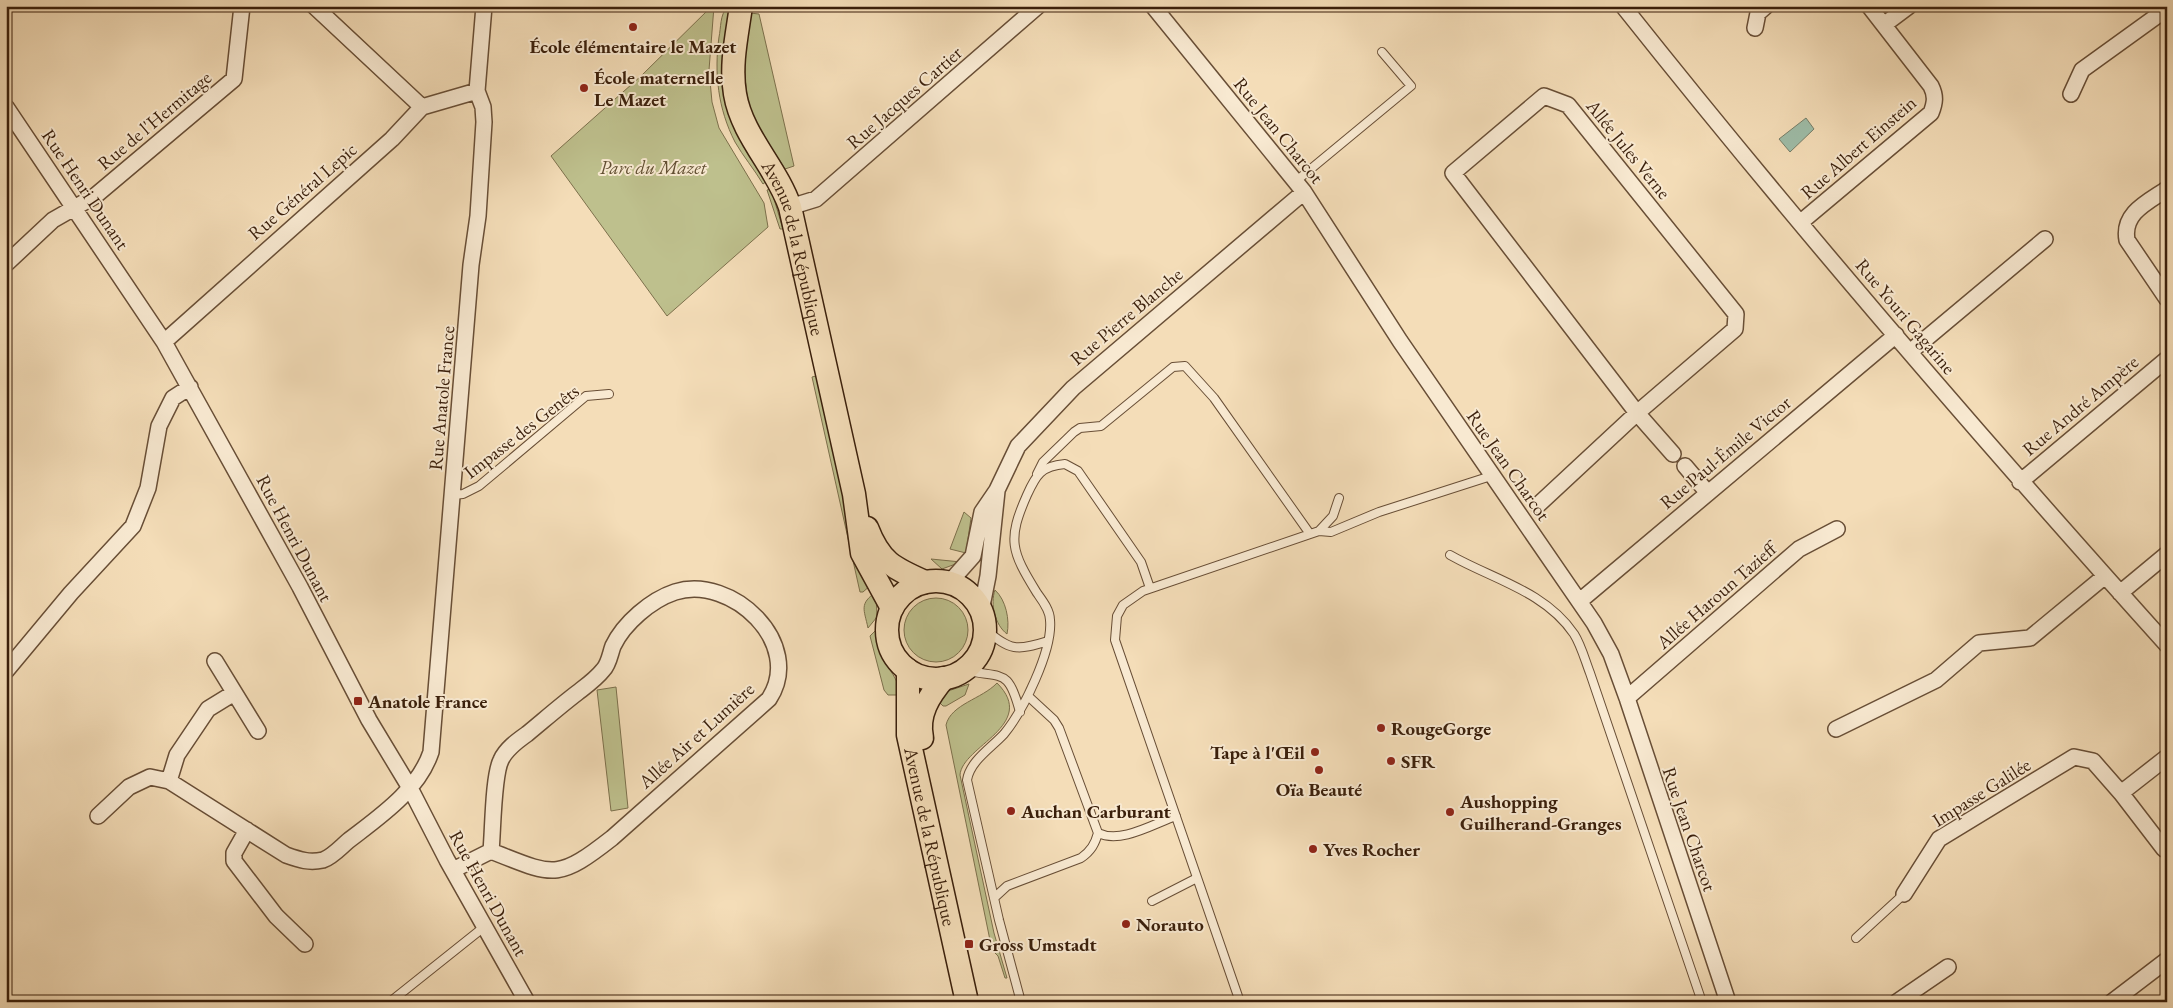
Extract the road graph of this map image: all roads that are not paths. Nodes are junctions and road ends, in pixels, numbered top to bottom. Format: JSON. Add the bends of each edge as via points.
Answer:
{"nodes":[{"id":1,"x":254,"y":6,"type":"edge"},
{"id":2,"x":314,"y":6,"type":"edge"},
{"id":3,"x":484,"y":6,"type":"edge"},
{"id":4,"x":741,"y":6,"type":"edge"},
{"id":5,"x":1038,"y":6,"type":"edge"},
{"id":6,"x":1153,"y":6,"type":"edge"},
{"id":7,"x":1622,"y":6,"type":"edge"},
{"id":8,"x":1766,"y":6,"type":"edge"},
{"id":9,"x":1869,"y":6,"type":"edge"},
{"id":10,"x":1909,"y":6,"type":"edge"},
{"id":11,"x":2167,"y":11,"type":"edge"},
{"id":12,"x":241,"y":12,"type":"edge"},
{"id":13,"x":1885,"y":24,"type":"junction"},
{"id":14,"x":1755,"y":28,"type":"dead end"},
{"id":15,"x":1382,"y":52,"type":"dead end"},
{"id":16,"x":477,"y":90,"type":"junction"},
{"id":17,"x":2071,"y":94,"type":"dead end"},
{"id":18,"x":6,"y":107,"type":"edge"},
{"id":19,"x":422,"y":107,"type":"junction"},
{"id":20,"x":1300,"y":187,"type":"junction"},
{"id":21,"x":2167,"y":189,"type":"edge"},
{"id":22,"x":790,"y":207,"type":"junction"},
{"id":23,"x":74,"y":208,"type":"junction"},
{"id":24,"x":1801,"y":222,"type":"junction"},
{"id":25,"x":2045,"y":239,"type":"dead end"},
{"id":26,"x":6,"y":264,"type":"edge"},
{"id":27,"x":2167,"y":299,"type":"edge"},
{"id":28,"x":1896,"y":335,"type":"junction"},
{"id":29,"x":164,"y":342,"type":"junction"},
{"id":30,"x":1910,"y":352,"type":"junction"},
{"id":31,"x":2167,"y":359,"type":"edge"},
{"id":32,"x":190,"y":387,"type":"junction"},
{"id":33,"x":610,"y":394,"type":"dead end"},
{"id":34,"x":1637,"y":413,"type":"junction"},
{"id":35,"x":1673,"y":454,"type":"dead end"},
{"id":36,"x":1685,"y":466,"type":"dead end"},
{"id":37,"x":1036,"y":474,"type":"junction"},
{"id":38,"x":1491,"y":476,"type":"junction"},
{"id":39,"x":2020,"y":482,"type":"junction"},
{"id":40,"x":997,"y":490,"type":"junction"},
{"id":41,"x":1707,"y":492,"type":"junction"},
{"id":42,"x":453,"y":494,"type":"junction"},
{"id":43,"x":854,"y":494,"type":"junction"},
{"id":44,"x":1339,"y":498,"type":"dead end"},
{"id":45,"x":1538,"y":505,"type":"dead end"},
{"id":46,"x":1837,"y":529,"type":"dead end"},
{"id":47,"x":1319,"y":531,"type":"junction"},
{"id":48,"x":1310,"y":534,"type":"junction"},
{"id":49,"x":2167,"y":554,"type":"edge"},
{"id":50,"x":1450,"y":555,"type":"dead end"},
{"id":51,"x":2105,"y":576,"type":"junction"},
{"id":52,"x":925,"y":582,"type":"junction"},
{"id":53,"x":949,"y":583,"type":"junction"},
{"id":54,"x":1150,"y":588,"type":"junction"},
{"id":55,"x":2120,"y":593,"type":"junction"},
{"id":56,"x":1581,"y":600,"type":"junction"},
{"id":57,"x":892,"y":608,"type":"junction"},
{"id":58,"x":983,"y":620,"type":"junction"},
{"id":59,"x":1048,"y":641,"type":"junction"},
{"id":60,"x":2167,"y":646,"type":"edge"},
{"id":61,"x":215,"y":661,"type":"dead end"},
{"id":62,"x":908,"y":670,"type":"junction"},
{"id":63,"x":964,"y":670,"type":"junction"},
{"id":64,"x":6,"y":671,"type":"edge"},
{"id":65,"x":944,"y":678,"type":"junction"},
{"id":66,"x":234,"y":693,"type":"junction"},
{"id":67,"x":1028,"y":696,"type":"junction"},
{"id":68,"x":1627,"y":698,"type":"junction"},
{"id":69,"x":1020,"y":712,"type":"junction"},
{"id":70,"x":1836,"y":728,"type":"dead end"},
{"id":71,"x":258,"y":731,"type":"dead end"},
{"id":72,"x":2167,"y":757,"type":"edge"},
{"id":73,"x":169,"y":781,"type":"junction"},
{"id":74,"x":410,"y":788,"type":"junction"},
{"id":75,"x":2121,"y":793,"type":"junction"},
{"id":76,"x":98,"y":816,"type":"dead end"},
{"id":77,"x":1176,"y":816,"type":"junction"},
{"id":78,"x":247,"y":830,"type":"junction"},
{"id":79,"x":1098,"y":833,"type":"junction"},
{"id":80,"x":2164,"y":849,"type":"dead end"},
{"id":81,"x":491,"y":851,"type":"junction"},
{"id":82,"x":453,"y":870,"type":"junction"},
{"id":83,"x":1197,"y":878,"type":"junction"},
{"id":84,"x":1904,"y":894,"type":"joint"},
{"id":85,"x":994,"y":898,"type":"junction"},
{"id":86,"x":1152,"y":901,"type":"dead end"},
{"id":87,"x":484,"y":927,"type":"junction"},
{"id":88,"x":1856,"y":938,"type":"dead end"},
{"id":89,"x":305,"y":944,"type":"dead end"},
{"id":90,"x":2167,"y":960,"type":"edge"},
{"id":91,"x":1948,"y":967,"type":"dead end"},
{"id":92,"x":390,"y":1002,"type":"edge"},
{"id":93,"x":527,"y":1002,"type":"edge"},
{"id":94,"x":967,"y":1002,"type":"edge"},
{"id":95,"x":980,"y":1002,"type":"edge"},
{"id":96,"x":1021,"y":1002,"type":"edge"},
{"id":97,"x":1240,"y":1002,"type":"edge"},
{"id":98,"x":1702,"y":1002,"type":"edge"},
{"id":99,"x":1728,"y":1002,"type":"edge"},
{"id":100,"x":1897,"y":1002,"type":"edge"},
{"id":101,"x":2112,"y":1002,"type":"edge"}],
"edges":[{"from":1,"to":12,"type":"street","name":"Rue de l'Hermitage"},
{"from":2,"to":19,"type":"street"},
{"from":3,"to":16,"type":"street","name":"Rue Anatole France"},
{"from":4,"to":22,"type":"main road","name":"Avenue de la République","via":[[734,57],[735,96],[751,135]]},
{"from":5,"to":22,"type":"street","name":"Rue Jacques Cartier","via":[[816,199]]},
{"from":6,"to":20,"type":"street","name":"Rue Jean Charcot"},
{"from":7,"to":24,"type":"street","name":"Rue Youri Gagarine"},
{"from":8,"to":14,"type":"street","via":[[1758,13]]},
{"from":9,"to":13,"type":"street","name":"Rue Albert Einstein"},
{"from":10,"to":13,"type":"street"},
{"from":11,"to":17,"type":"street","via":[[2161,12],[2082,70]]},
{"from":12,"to":23,"type":"street","name":"Rue de l'Hermitage","via":[[234,79],[95,196]]},
{"from":13,"to":24,"type":"street","name":"Rue Albert Einstein","via":[[1931,86],[1936,97],[1934,106],[1930,113]]},
{"from":15,"to":20,"type":"lane","via":[[1411,86]]},
{"from":16,"to":19,"type":"street","name":"Rue Général Lepic"},
{"from":16,"to":42,"type":"street","name":"Rue Anatole France","via":[[483,108],[483,141]]},
{"from":18,"to":23,"type":"street","name":"Rue Henri Dunant"},
{"from":19,"to":29,"type":"street","name":"Rue Général Lepic","via":[[392,139]]},
{"from":20,"to":38,"type":"street","name":"Rue Jean Charcot"},
{"from":20,"to":40,"type":"street","name":"Rue Pierre Blanche","via":[[1072,388],[1018,446]]},
{"from":21,"to":27,"type":"street","via":[[2131,214],[2126,231],[2127,240]]},
{"from":22,"to":43,"type":"main road","name":"Avenue de la République"},
{"from":23,"to":26,"type":"street","name":"Rue de l'Hermitage","via":[[53,220]]},
{"from":23,"to":29,"type":"street","name":"Rue Henri Dunant"},
{"from":24,"to":28,"type":"street","name":"Rue Youri Gagarine"},
{"from":25,"to":30,"type":"street"},
{"from":28,"to":30,"type":"street","name":"Rue Youri Gagarine"},
{"from":28,"to":41,"type":"street","name":"Rue Paul-Émile Victor"},
{"from":29,"to":32,"type":"street","name":"Rue Henri Dunant"},
{"from":30,"to":39,"type":"street","name":"Rue Youri Gagarine"},
{"from":31,"to":39,"type":"street","name":"Rue André Ampère"},
{"from":32,"to":64,"type":"street","via":[[173,398],[159,426],[148,488],[133,526]]},
{"from":32,"to":74,"type":"street","name":"Rue Henri Dunant","via":[[300,587],[368,720]]},
{"from":33,"to":42,"type":"lane","name":"Impasse des Genêts","via":[[586,396],[479,486],[464,494]]},
{"from":34,"to":34,"type":"street","name":"Allée Jules Verne","via":[[1735,329],[1736,314],[1568,105],[1544,96],[1453,174]]},
{"from":34,"to":35,"type":"street","name":"Allée Jules Verne"},
{"from":34,"to":45,"type":"street","name":"Allée Jules Verne"},
{"from":36,"to":41,"type":"street"},
{"from":37,"to":48,"type":"lane","via":[[1074,432],[1080,428],[1101,426],[1178,365],[1188,368],[1214,398]]},
{"from":37,"to":54,"type":"lane","via":[[1065,464],[1078,471],[1141,562]]},
{"from":37,"to":59,"type":"lane","via":[[1016,520],[1014,536],[1020,565],[1050,618]]},
{"from":38,"to":47,"type":"lane","via":[[1379,512],[1331,532]]},
{"from":38,"to":56,"type":"street","name":"Rue Jean Charcot"},
{"from":39,"to":51,"type":"street","name":"Rue Youri Gagarine"},
{"from":40,"to":53,"type":"street","name":"Rue Pierre Blanche","via":[[982,512],[972,556]]},
{"from":40,"to":58,"type":"street","name":"Rue Pierre Blanche"},
{"from":41,"to":56,"type":"street","name":"Rue Paul-Émile Victor"},
{"from":42,"to":74,"type":"street","name":"Rue Anatole France","via":[[431,752],[426,767]]},
{"from":43,"to":52,"type":"main road","name":"Avenue de la République","via":[[882,558],[894,568]]},
{"from":43,"to":57,"type":"main road","name":"Avenue de la République","via":[[862,553]]},
{"from":44,"to":47,"type":"lane","via":[[1333,516]]},
{"from":46,"to":68,"type":"street","name":"Allée Haroun Tazieff","via":[[1799,549]]},
{"from":47,"to":48,"type":"lane"},
{"from":48,"to":54,"type":"lane"},
{"from":49,"to":55,"type":"street"},
{"from":50,"to":98,"type":"lane","via":[[1546,604],[1575,636]]},
{"from":51,"to":55,"type":"street","name":"Rue Youri Gagarine"},
{"from":51,"to":70,"type":"street","via":[[2030,638],[1979,643],[1936,680]]},
{"from":52,"to":53,"type":"main road"},
{"from":52,"to":57,"type":"main road","via":[[909,589]]},
{"from":53,"to":58,"type":"main road","via":[[968,593]]},
{"from":54,"to":77,"type":"lane","via":[[1123,605],[1117,616],[1115,640]]},
{"from":55,"to":60,"type":"street","name":"Rue Youri Gagarine"},
{"from":56,"to":68,"type":"street","name":"Rue Jean Charcot","via":[[1610,654]]},
{"from":57,"to":62,"type":"main road","via":[[888,637],[894,656]]},
{"from":58,"to":59,"type":"lane","via":[[1008,647],[1024,648]]},
{"from":58,"to":63,"type":"main road","via":[[980,652]]},
{"from":59,"to":67,"type":"lane"},
{"from":61,"to":66,"type":"street"},
{"from":62,"to":65,"type":"main road","via":[[919,676]]},
{"from":62,"to":94,"type":"main road","name":"Avenue de la République","via":[[908,735]]},
{"from":63,"to":65,"type":"main road"},
{"from":63,"to":69,"type":"lane","via":[[998,674],[1006,679],[1014,687]]},
{"from":65,"to":95,"type":"main road","name":"Avenue de la République","via":[[926,703],[920,720],[921,733]]},
{"from":66,"to":71,"type":"street"},
{"from":66,"to":73,"type":"street","via":[[208,709],[177,755]]},
{"from":67,"to":69,"type":"lane"},
{"from":67,"to":79,"type":"lane","via":[[1059,728]]},
{"from":68,"to":99,"type":"street","name":"Rue Jean Charcot"},
{"from":69,"to":85,"type":"lane","via":[[1004,734],[970,768],[966,780]]},
{"from":72,"to":75,"type":"street"},
{"from":73,"to":76,"type":"street","via":[[150,777],[128,787]]},
{"from":73,"to":78,"type":"street","name":"Rue Anatole France"},
{"from":74,"to":78,"type":"street","name":"Rue Anatole France","via":[[387,811],[326,859],[307,862],[293,858]]},
{"from":74,"to":82,"type":"street","name":"Rue Henri Dunant"},
{"from":75,"to":80,"type":"street","name":"Impasse Galilée"},
{"from":75,"to":84,"type":"street","name":"Impasse Galilée","via":[[2093,760],[2074,757],[1939,839]]},
{"from":77,"to":79,"type":"lane","via":[[1119,837]]},
{"from":77,"to":83,"type":"lane"},
{"from":78,"to":89,"type":"street","via":[[234,853],[234,862],[276,916]]},
{"from":79,"to":85,"type":"lane","via":[[1089,853],[1007,886]]},
{"from":81,"to":81,"type":"street","name":"Allée Air et Lumière","via":[[547,871],[560,871],[612,838],[769,699],[778,681],[778,658],[770,635],[759,620],[730,599],[700,590],[676,592],[645,609],[619,635],[604,670],[515,743],[501,759]]},
{"from":81,"to":82,"type":"street"},
{"from":82,"to":87,"type":"street","name":"Rue Henri Dunant"},
{"from":83,"to":86,"type":"lane"},
{"from":83,"to":97,"type":"lane"},
{"from":84,"to":88,"type":"lane","name":"Impasse Galilée"},
{"from":85,"to":96,"type":"lane"},
{"from":87,"to":92,"type":"lane"},
{"from":87,"to":93,"type":"street","name":"Rue Henri Dunant"},
{"from":90,"to":101,"type":"street"},
{"from":91,"to":100,"type":"street"}]}
